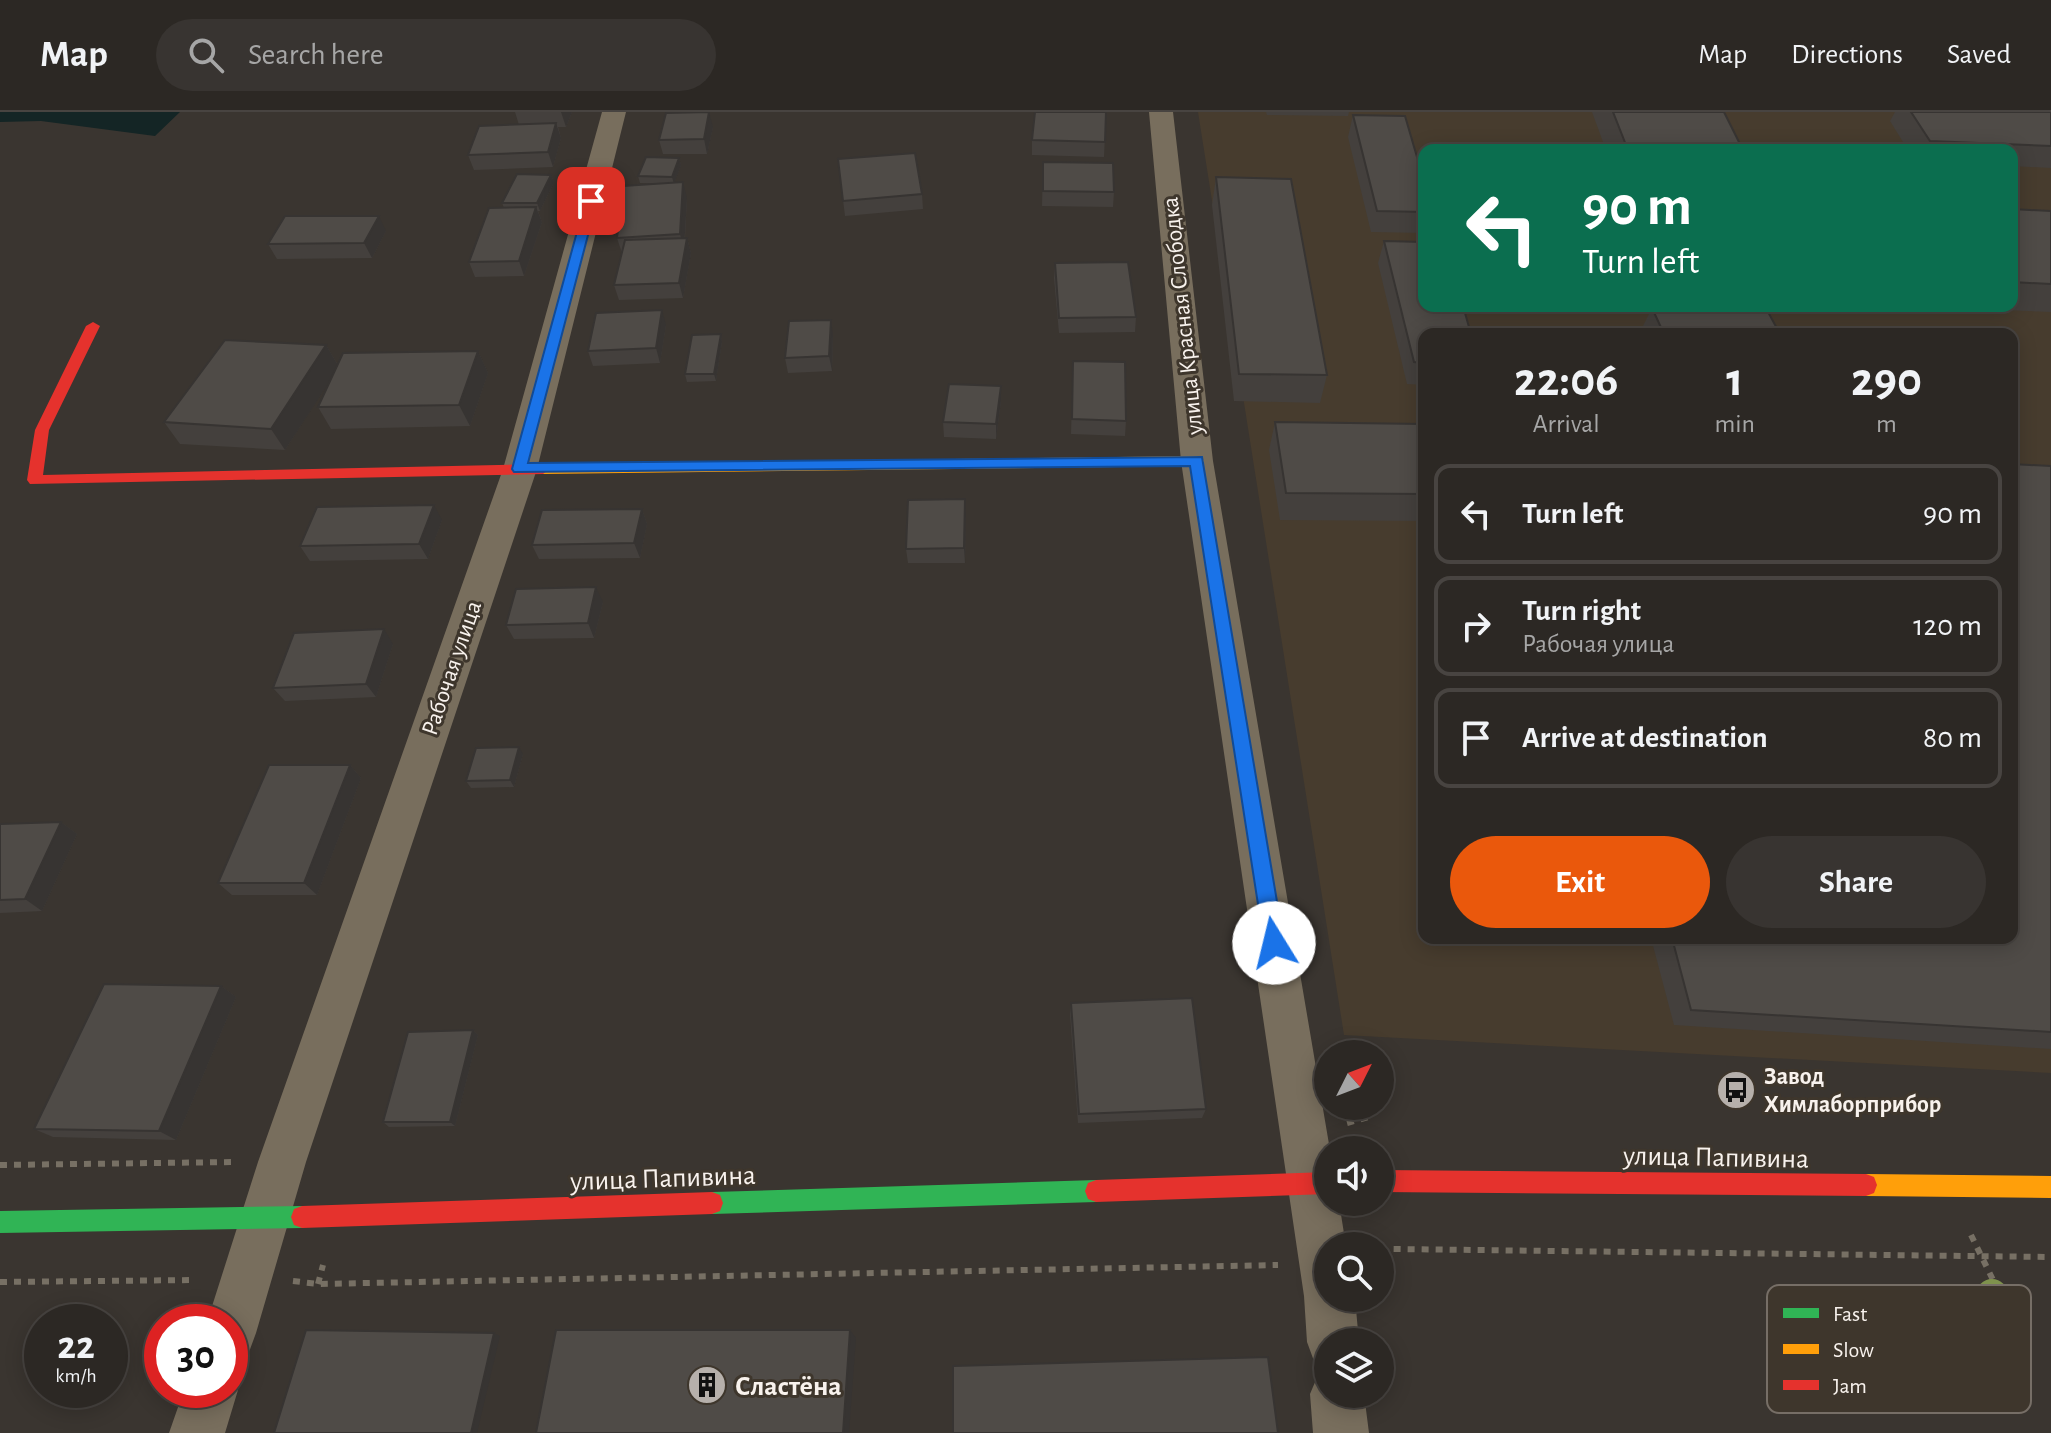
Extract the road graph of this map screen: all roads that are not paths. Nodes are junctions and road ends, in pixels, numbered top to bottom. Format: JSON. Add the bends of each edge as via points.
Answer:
{"nodes":[{"id":1,"x":614,"y":112,"type":"edge"},
{"id":2,"x":1161,"y":112,"type":"edge"},
{"id":3,"x":93,"y":326,"type":"dead end"},
{"id":4,"x":1197,"y":461,"type":"junction"},
{"id":5,"x":520,"y":469,"type":"junction"},
{"id":6,"x":1314,"y":1165,"type":"edge"},
{"id":7,"x":1394,"y":1181,"type":"edge"},
{"id":8,"x":1314,"y":1183,"type":"edge"},
{"id":9,"x":2051,"y":1187,"type":"edge"},
{"id":10,"x":266,"y":1218,"type":"junction"},
{"id":11,"x":0,"y":1222,"type":"edge"},
{"id":12,"x":239,"y":1304,"type":"edge"},
{"id":13,"x":205,"y":1408,"type":"edge"},
{"id":14,"x":1338,"y":1408,"type":"edge"},
{"id":15,"x":197,"y":1433,"type":"edge"},
{"id":16,"x":1341,"y":1433,"type":"edge"}],
"edges":[{"from":1,"to":5,"type":"street","name":"Рабочая улица"},
{"from":2,"to":4,"type":"street","name":"улица Красная Слободка"},
{"from":3,"to":5,"type":"main road","via":[[42,430],[35,480]]},
{"from":4,"to":5,"type":"main road"},
{"from":4,"to":6,"type":"street","name":"улица Красная Слободка","via":[[1302,1134]]},
{"from":5,"to":10,"type":"street","name":"Рабочая улица"},
{"from":7,"to":9,"type":"main road","name":"улица Папивина"},
{"from":8,"to":10,"type":"main road","name":"улица Папивина"},
{"from":10,"to":11,"type":"main road","name":"улица Папивина"},
{"from":10,"to":12,"type":"street","name":"Рабочая улица"},
{"from":13,"to":15,"type":"street"},
{"from":14,"to":16,"type":"street"}]}
